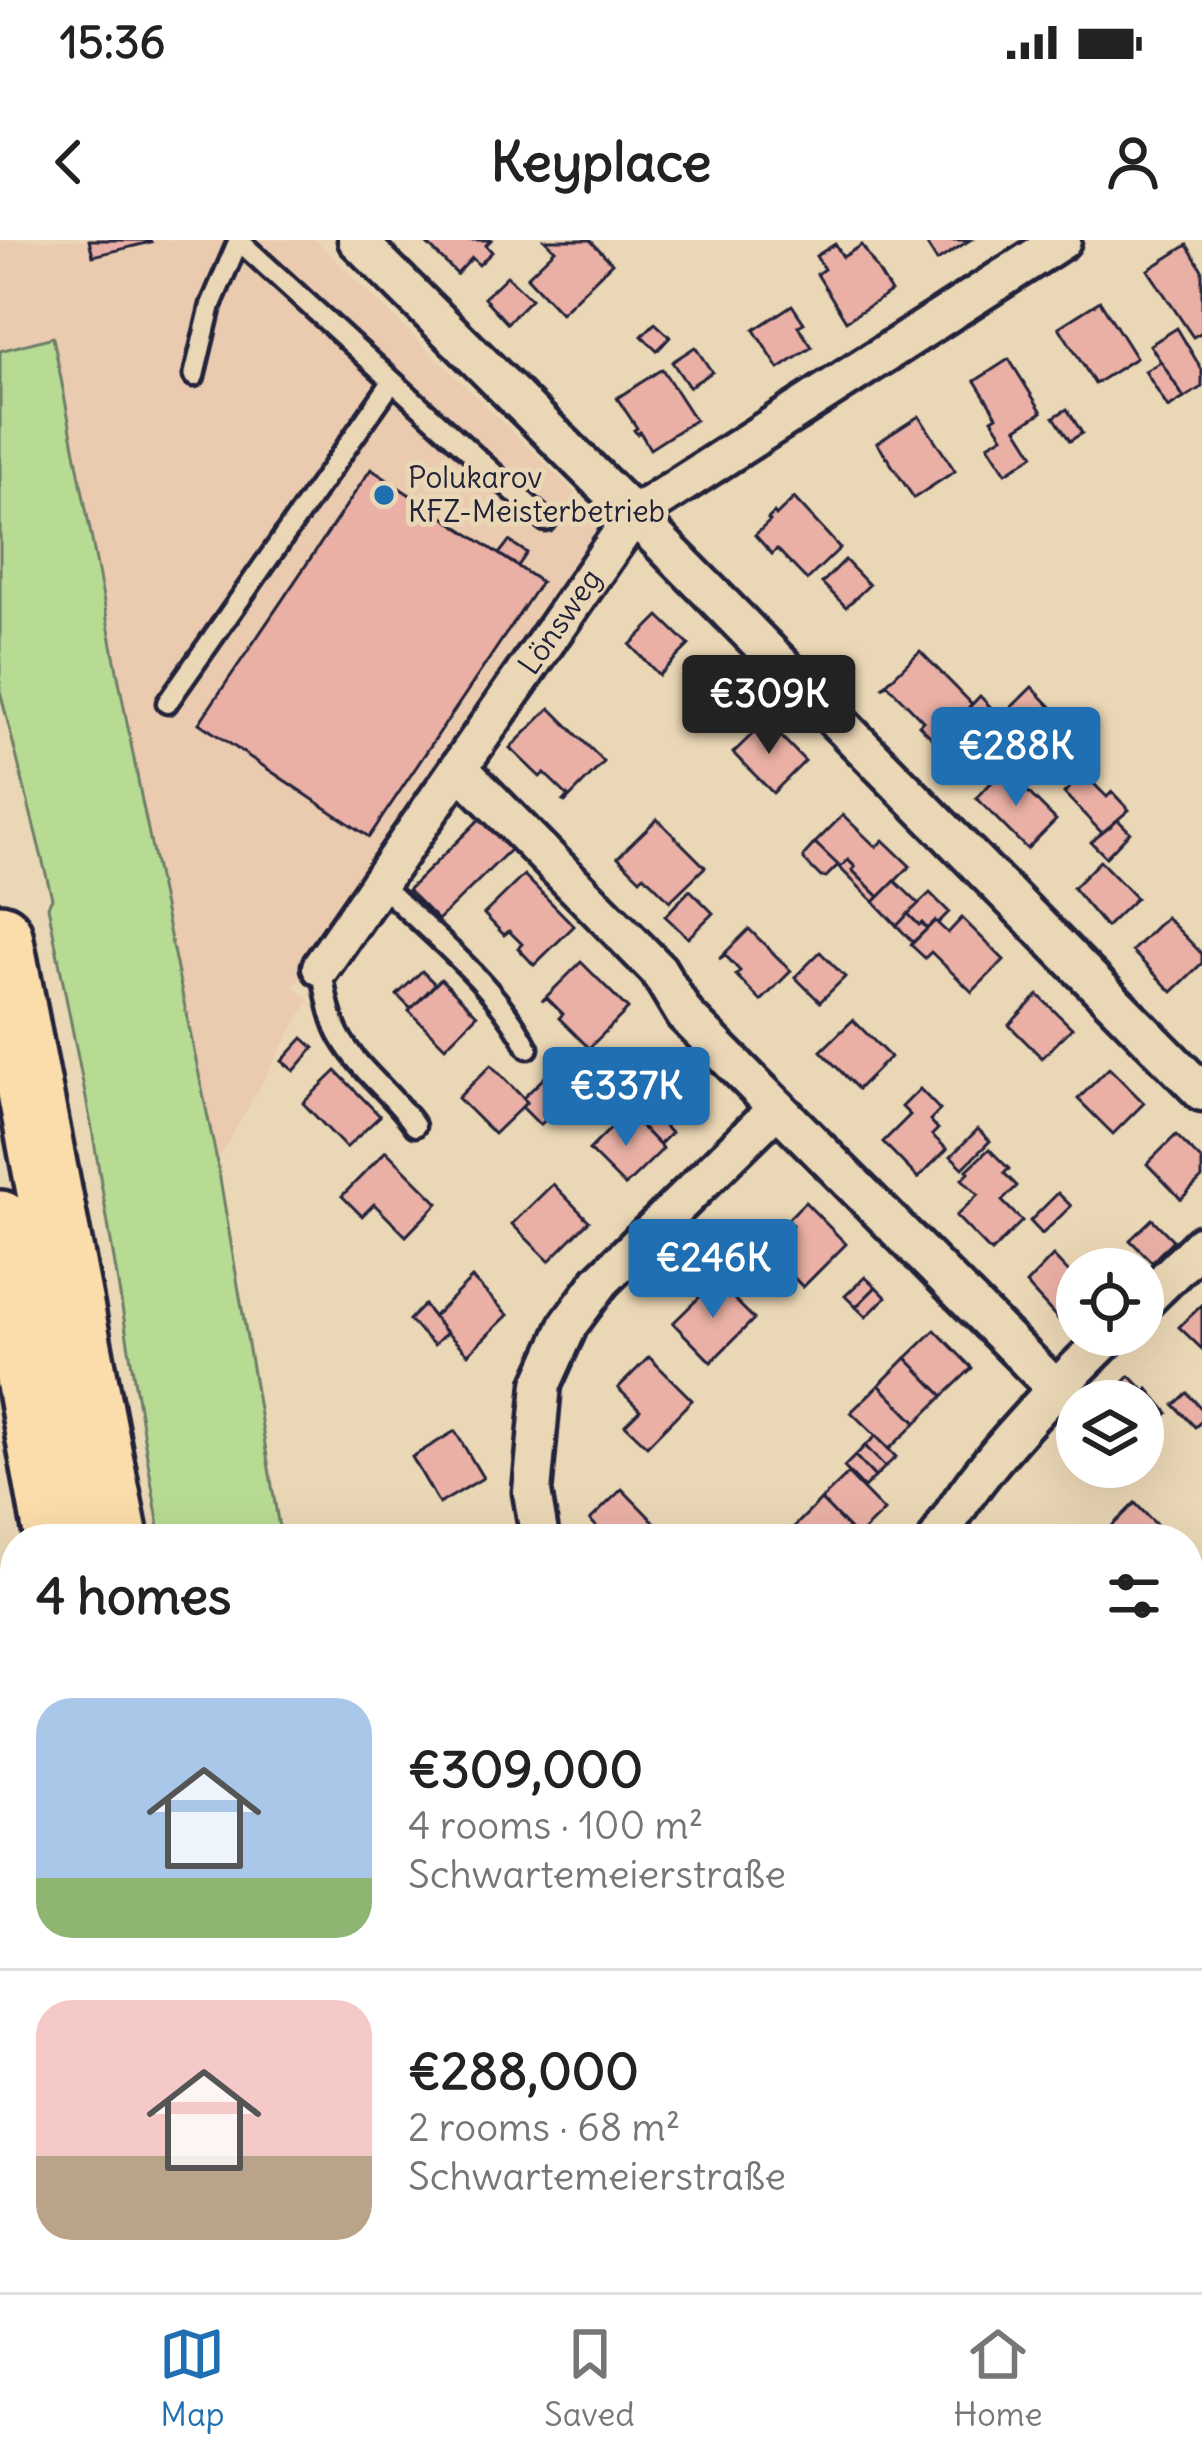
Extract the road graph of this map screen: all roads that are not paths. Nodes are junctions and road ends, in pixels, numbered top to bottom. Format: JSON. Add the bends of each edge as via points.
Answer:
{"nodes":[{"id":1,"x":357,"y":240,"type":"edge"},
{"id":2,"x":1062,"y":240,"type":"edge"},
{"id":3,"x":238,"y":241,"type":"edge"},
{"id":4,"x":194,"y":376,"type":"dead end"},
{"id":5,"x":392,"y":382,"type":"junction"},
{"id":6,"x":634,"y":514,"type":"junction"},
{"id":7,"x":546,"y":521,"type":"dead end"},
{"id":8,"x":167,"y":704,"type":"dead end"},
{"id":9,"x":460,"y":769,"type":"junction"},
{"id":10,"x":380,"y":884,"type":"junction"},
{"id":11,"x":0,"y":936,"type":"edge"},
{"id":12,"x":321,"y":967,"type":"joint"},
{"id":13,"x":528,"y":1048,"type":"dead end"},
{"id":14,"x":1202,"y":1092,"type":"edge"},
{"id":15,"x":776,"y":1108,"type":"junction"},
{"id":16,"x":415,"y":1126,"type":"dead end"},
{"id":17,"x":0,"y":1222,"type":"edge"},
{"id":18,"x":1202,"y":1244,"type":"edge"},
{"id":19,"x":1164,"y":1281,"type":"edge"},
{"id":20,"x":1089,"y":1356,"type":"edge"},
{"id":21,"x":1065,"y":1380,"type":"edge"},
{"id":22,"x":1056,"y":1389,"type":"joint"},
{"id":23,"x":54,"y":1524,"type":"edge"},
{"id":24,"x":113,"y":1524,"type":"edge"},
{"id":25,"x":537,"y":1524,"type":"edge"},
{"id":26,"x":946,"y":1524,"type":"edge"}],
"edges":[{"from":1,"to":6,"type":"street"},
{"from":2,"to":6,"type":"street","name":"Lönsweg"},
{"from":3,"to":4,"type":"lane"},
{"from":3,"to":5,"type":"lane"},
{"from":5,"to":7,"type":"lane"},
{"from":5,"to":8,"type":"lane"},
{"from":6,"to":9,"type":"street","name":"Lönsweg"},
{"from":6,"to":14,"type":"street"},
{"from":9,"to":10,"type":"street","name":"Lönsweg"},
{"from":9,"to":15,"type":"street","via":[[658,970],[685,1015]]},
{"from":10,"to":12,"type":"street","name":"Lönsweg"},
{"from":10,"to":13,"type":"lane","via":[[493,994]]},
{"from":11,"to":24,"type":"highway"},
{"from":12,"to":16,"type":"lane","via":[[340,1037]]},
{"from":15,"to":22,"type":"street"},
{"from":15,"to":25,"type":"street","via":[[601,1281],[569,1324],[542,1384],[532,1492]]},
{"from":17,"to":23,"type":"highway"},
{"from":18,"to":19,"type":"street"},
{"from":20,"to":21,"type":"street"},
{"from":22,"to":26,"type":"street"}]}
